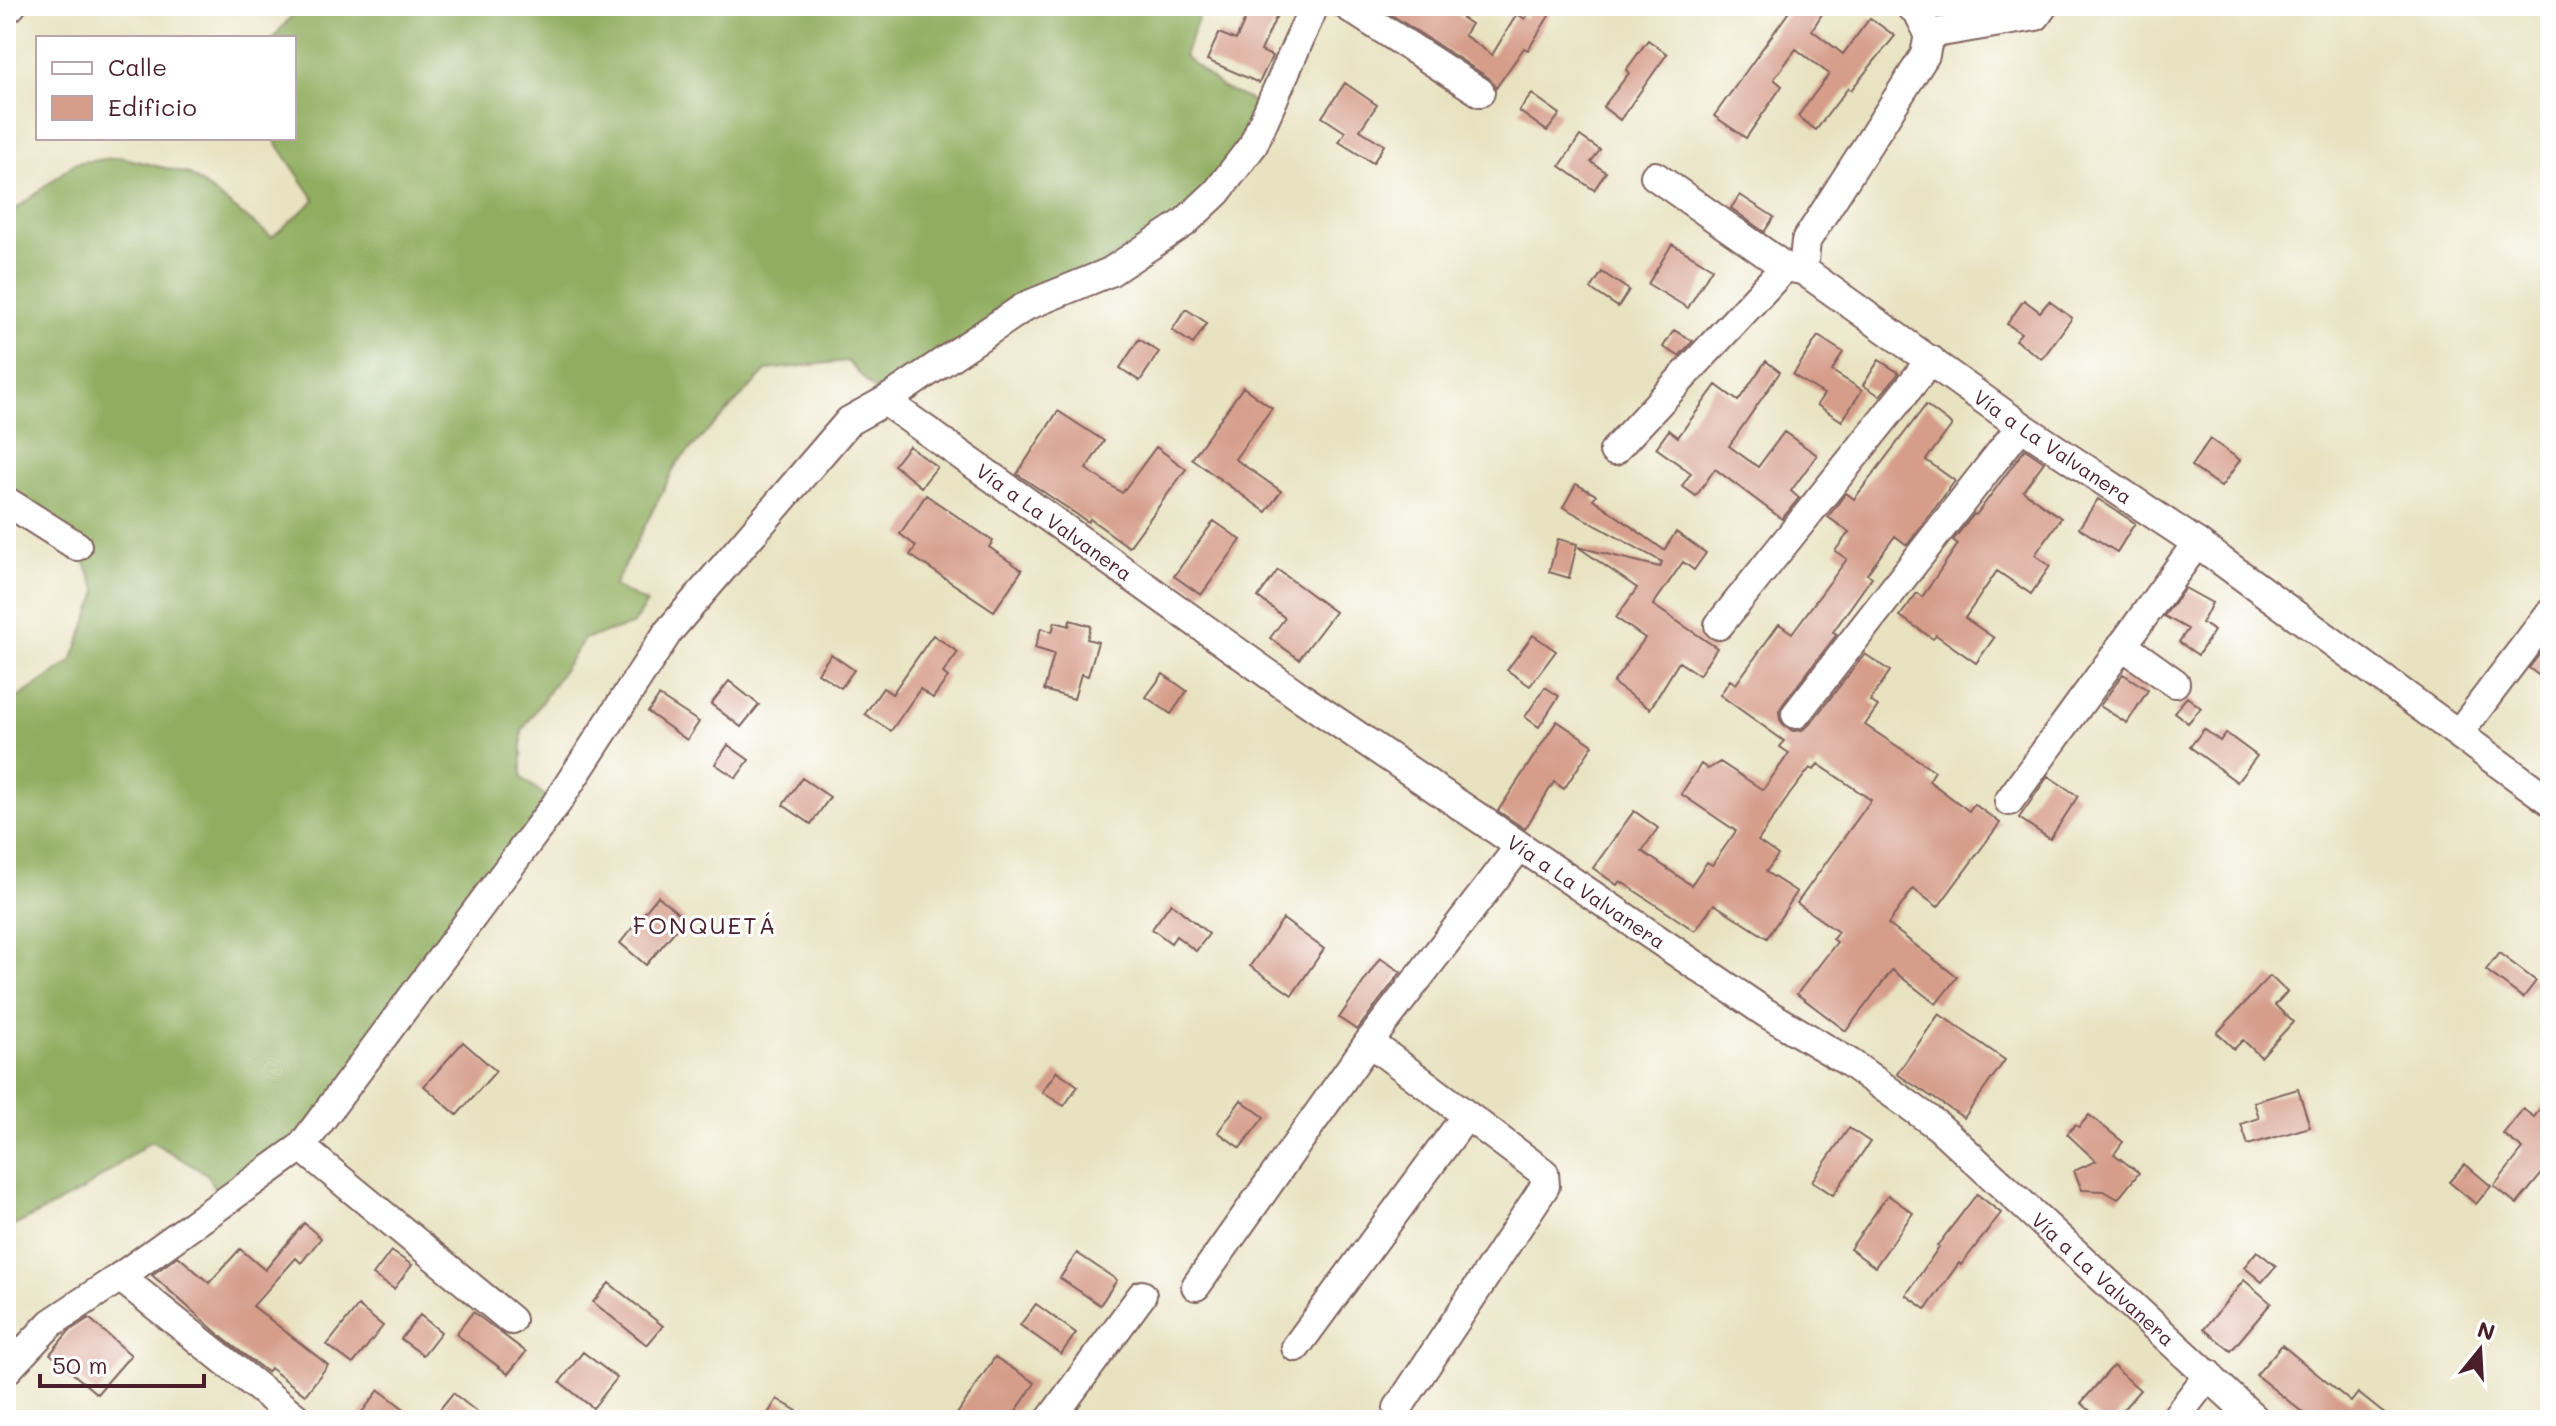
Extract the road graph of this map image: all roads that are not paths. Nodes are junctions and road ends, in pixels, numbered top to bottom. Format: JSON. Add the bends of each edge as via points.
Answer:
{"nodes":[{"id":1,"x":11,"y":6,"type":"edge"},
{"id":2,"x":1314,"y":6,"type":"edge"},
{"id":3,"x":1347,"y":6,"type":"edge"},
{"id":4,"x":1910,"y":6,"type":"edge"},
{"id":5,"x":2043,"y":6,"type":"edge"},
{"id":6,"x":6,"y":10,"type":"edge"},
{"id":7,"x":1929,"y":34,"type":"junction"},
{"id":8,"x":1480,"y":92,"type":"dead end"},
{"id":9,"x":1655,"y":176,"type":"dead end"},
{"id":10,"x":1794,"y":268,"type":"junction"},
{"id":11,"x":1931,"y":360,"type":"junction"},
{"id":12,"x":885,"y":401,"type":"junction"},
{"id":13,"x":2021,"y":426,"type":"junction"},
{"id":14,"x":1614,"y":451,"type":"dead end"},
{"id":15,"x":6,"y":501,"type":"edge"},
{"id":16,"x":2197,"y":543,"type":"junction"},
{"id":17,"x":77,"y":546,"type":"dead end"},
{"id":18,"x":2550,"y":613,"type":"edge"},
{"id":19,"x":1719,"y":625,"type":"dead end"},
{"id":20,"x":2122,"y":645,"type":"junction"},
{"id":21,"x":2175,"y":683,"type":"dead end"},
{"id":22,"x":1796,"y":714,"type":"dead end"},
{"id":23,"x":2459,"y":733,"type":"junction"},
{"id":24,"x":2009,"y":801,"type":"dead end"},
{"id":25,"x":2550,"y":801,"type":"edge"},
{"id":26,"x":1519,"y":847,"type":"junction"},
{"id":27,"x":1369,"y":1042,"type":"junction"},
{"id":28,"x":1466,"y":1116,"type":"junction"},
{"id":29,"x":301,"y":1147,"type":"junction"},
{"id":30,"x":120,"y":1277,"type":"junction"},
{"id":31,"x":1196,"y":1286,"type":"dead end"},
{"id":32,"x":1142,"y":1295,"type":"dead end"},
{"id":33,"x":511,"y":1320,"type":"dead end"},
{"id":34,"x":1296,"y":1347,"type":"dead end"},
{"id":35,"x":6,"y":1371,"type":"edge"},
{"id":36,"x":2209,"y":1374,"type":"junction"},
{"id":37,"x":1398,"y":1408,"type":"dead end"},
{"id":38,"x":299,"y":1420,"type":"edge"},
{"id":39,"x":1050,"y":1420,"type":"edge"},
{"id":40,"x":2174,"y":1420,"type":"edge"},
{"id":41,"x":2256,"y":1420,"type":"edge"}],
"edges":[{"from":1,"to":6,"type":"street"},
{"from":2,"to":12,"type":"street","via":[[1253,145],[1217,192],[1184,223],[1110,272],[1026,306]]},
{"from":3,"to":8,"type":"street"},
{"from":4,"to":7,"type":"street"},
{"from":5,"to":7,"type":"street","via":[[2036,16]]},
{"from":7,"to":10,"type":"street","via":[[1925,55]]},
{"from":9,"to":10,"type":"street","name":"Vía a La Valvanera"},
{"from":10,"to":11,"type":"street","name":"Vía a La Valvanera"},
{"from":10,"to":14,"type":"street"},
{"from":11,"to":13,"type":"street","name":"Vía a La Valvanera"},
{"from":11,"to":19,"type":"street"},
{"from":12,"to":26,"type":"street","name":"Vía a La Valvanera"},
{"from":12,"to":29,"type":"street","via":[[849,421],[668,632],[556,804]]},
{"from":13,"to":16,"type":"street","name":"Vía a La Valvanera"},
{"from":13,"to":22,"type":"street"},
{"from":15,"to":17,"type":"street"},
{"from":16,"to":20,"type":"street"},
{"from":16,"to":23,"type":"street","name":"Vía a La Valvanera"},
{"from":18,"to":23,"type":"street"},
{"from":20,"to":21,"type":"street"},
{"from":20,"to":24,"type":"street"},
{"from":23,"to":25,"type":"street","name":"Vía a La Valvanera"},
{"from":26,"to":27,"type":"street"},
{"from":26,"to":36,"type":"street","name":"Vía a La Valvanera","via":[[1938,1126]]},
{"from":27,"to":28,"type":"street"},
{"from":27,"to":31,"type":"street"},
{"from":28,"to":34,"type":"street"},
{"from":28,"to":37,"type":"street","via":[[1536,1165],[1544,1173],[1545,1186]]},
{"from":29,"to":30,"type":"street"},
{"from":29,"to":33,"type":"street"},
{"from":30,"to":35,"type":"street","via":[[51,1323]]},
{"from":30,"to":38,"type":"street"},
{"from":32,"to":39,"type":"street"},
{"from":36,"to":40,"type":"street"},
{"from":36,"to":41,"type":"street","name":"Vía a La Valvanera"}]}
